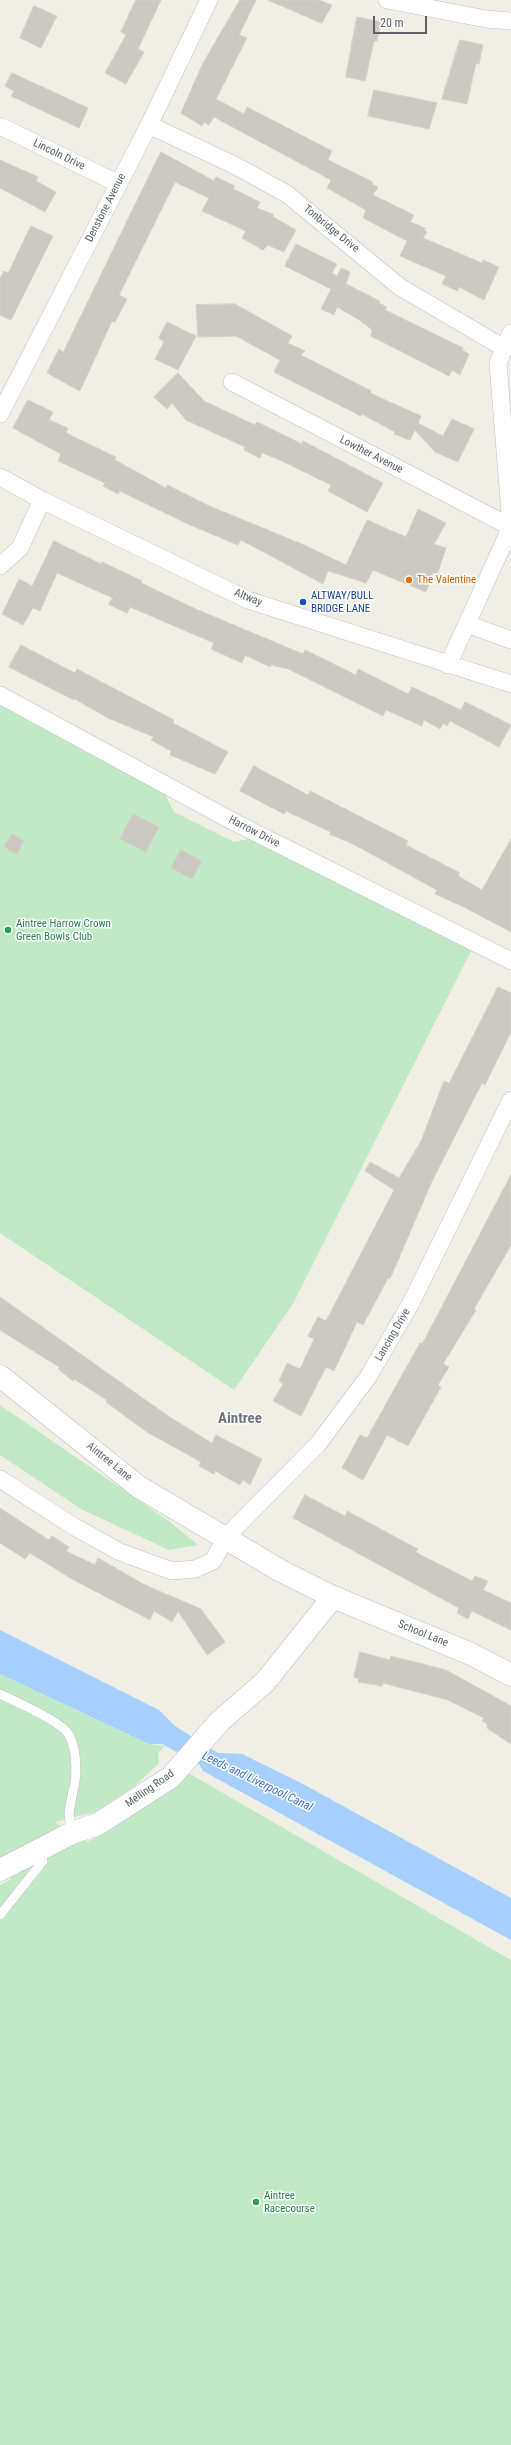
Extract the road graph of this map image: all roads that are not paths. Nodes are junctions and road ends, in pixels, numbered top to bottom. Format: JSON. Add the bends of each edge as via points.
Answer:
{"nodes":[{"id":1,"x":209,"y":0,"type":"edge"},
{"id":2,"x":387,"y":0,"type":"edge"},
{"id":3,"x":511,"y":21,"type":"edge"},
{"id":4,"x":149,"y":125,"type":"junction"},
{"id":5,"x":0,"y":126,"type":"edge"},
{"id":6,"x":119,"y":184,"type":"junction"},
{"id":7,"x":511,"y":333,"type":"edge"},
{"id":8,"x":504,"y":348,"type":"junction"},
{"id":9,"x":232,"y":382,"type":"dead end"},
{"id":10,"x":0,"y":414,"type":"edge"},
{"id":11,"x":507,"y":418,"type":"edge"},
{"id":12,"x":0,"y":477,"type":"edge"},
{"id":13,"x":42,"y":500,"type":"junction"},
{"id":14,"x":511,"y":526,"type":"edge"},
{"id":15,"x":507,"y":544,"type":"edge"},
{"id":16,"x":0,"y":566,"type":"edge"},
{"id":17,"x":467,"y":624,"type":"junction"},
{"id":18,"x":511,"y":640,"type":"edge"},
{"id":19,"x":448,"y":665,"type":"junction"},
{"id":20,"x":511,"y":684,"type":"edge"},
{"id":21,"x":0,"y":695,"type":"edge"},
{"id":22,"x":511,"y":961,"type":"edge"},
{"id":23,"x":509,"y":1110,"type":"edge"},
{"id":24,"x":0,"y":1376,"type":"edge"},
{"id":25,"x":0,"y":1479,"type":"edge"},
{"id":26,"x":226,"y":1537,"type":"junction"},
{"id":27,"x":333,"y":1597,"type":"junction"},
{"id":28,"x":511,"y":1675,"type":"edge"},
{"id":29,"x":0,"y":1694,"type":"edge"},
{"id":30,"x":72,"y":1833,"type":"junction"},
{"id":31,"x":41,"y":1849,"type":"junction"},
{"id":32,"x":0,"y":1870,"type":"edge"},
{"id":33,"x":0,"y":1915,"type":"edge"}],
"edges":[{"from":1,"to":4,"type":"street","name":"Denstone Avenue"},
{"from":2,"to":3,"type":"street"},
{"from":4,"to":6,"type":"street","name":"Denstone Avenue"},
{"from":4,"to":8,"type":"street","name":"Tonbridge Drive","via":[[236,166],[287,194],[400,286]]},
{"from":5,"to":6,"type":"street","name":"Lincoln Drive"},
{"from":6,"to":10,"type":"street","name":"Denstone Avenue"},
{"from":7,"to":8,"type":"street"},
{"from":8,"to":11,"type":"street","via":[[498,363]]},
{"from":9,"to":14,"type":"street","name":"Lowther Avenue"},
{"from":11,"to":14,"type":"street"},
{"from":12,"to":13,"type":"street","name":"Altway"},
{"from":13,"to":16,"type":"street","via":[[20,548]]},
{"from":13,"to":19,"type":"street","name":"Altway","via":[[248,600]]},
{"from":14,"to":15,"type":"street"},
{"from":15,"to":17,"type":"street"},
{"from":17,"to":18,"type":"street"},
{"from":17,"to":19,"type":"street"},
{"from":19,"to":20,"type":"street","name":"Altway"},
{"from":21,"to":22,"type":"street","name":"Harrow Drive","via":[[232,821]]},
{"from":23,"to":26,"type":"street","name":"Lancing Drive","via":[[411,1303],[368,1377],[318,1444]]},
{"from":24,"to":26,"type":"main road","name":"Aintree Lane","via":[[139,1487]]},
{"from":25,"to":26,"type":"street","via":[[73,1526],[120,1552],[172,1570],[195,1569],[212,1561]]},
{"from":26,"to":27,"type":"main road","name":"Aintree Lane","via":[[281,1571]]},
{"from":27,"to":28,"type":"main road","name":"School Lane","via":[[471,1654]]},
{"from":27,"to":30,"type":"main road","name":"Melling Road","via":[[265,1682],[213,1730],[180,1769],[98,1824]]},
{"from":29,"to":30,"type":"lane","via":[[49,1719],[66,1731],[72,1742],[76,1766],[68,1819]]},
{"from":30,"to":31,"type":"main road","name":"Melling Road"},
{"from":31,"to":32,"type":"main road","name":"Melling Road"},
{"from":31,"to":33,"type":"lane","via":[[44,1861]]}]}
